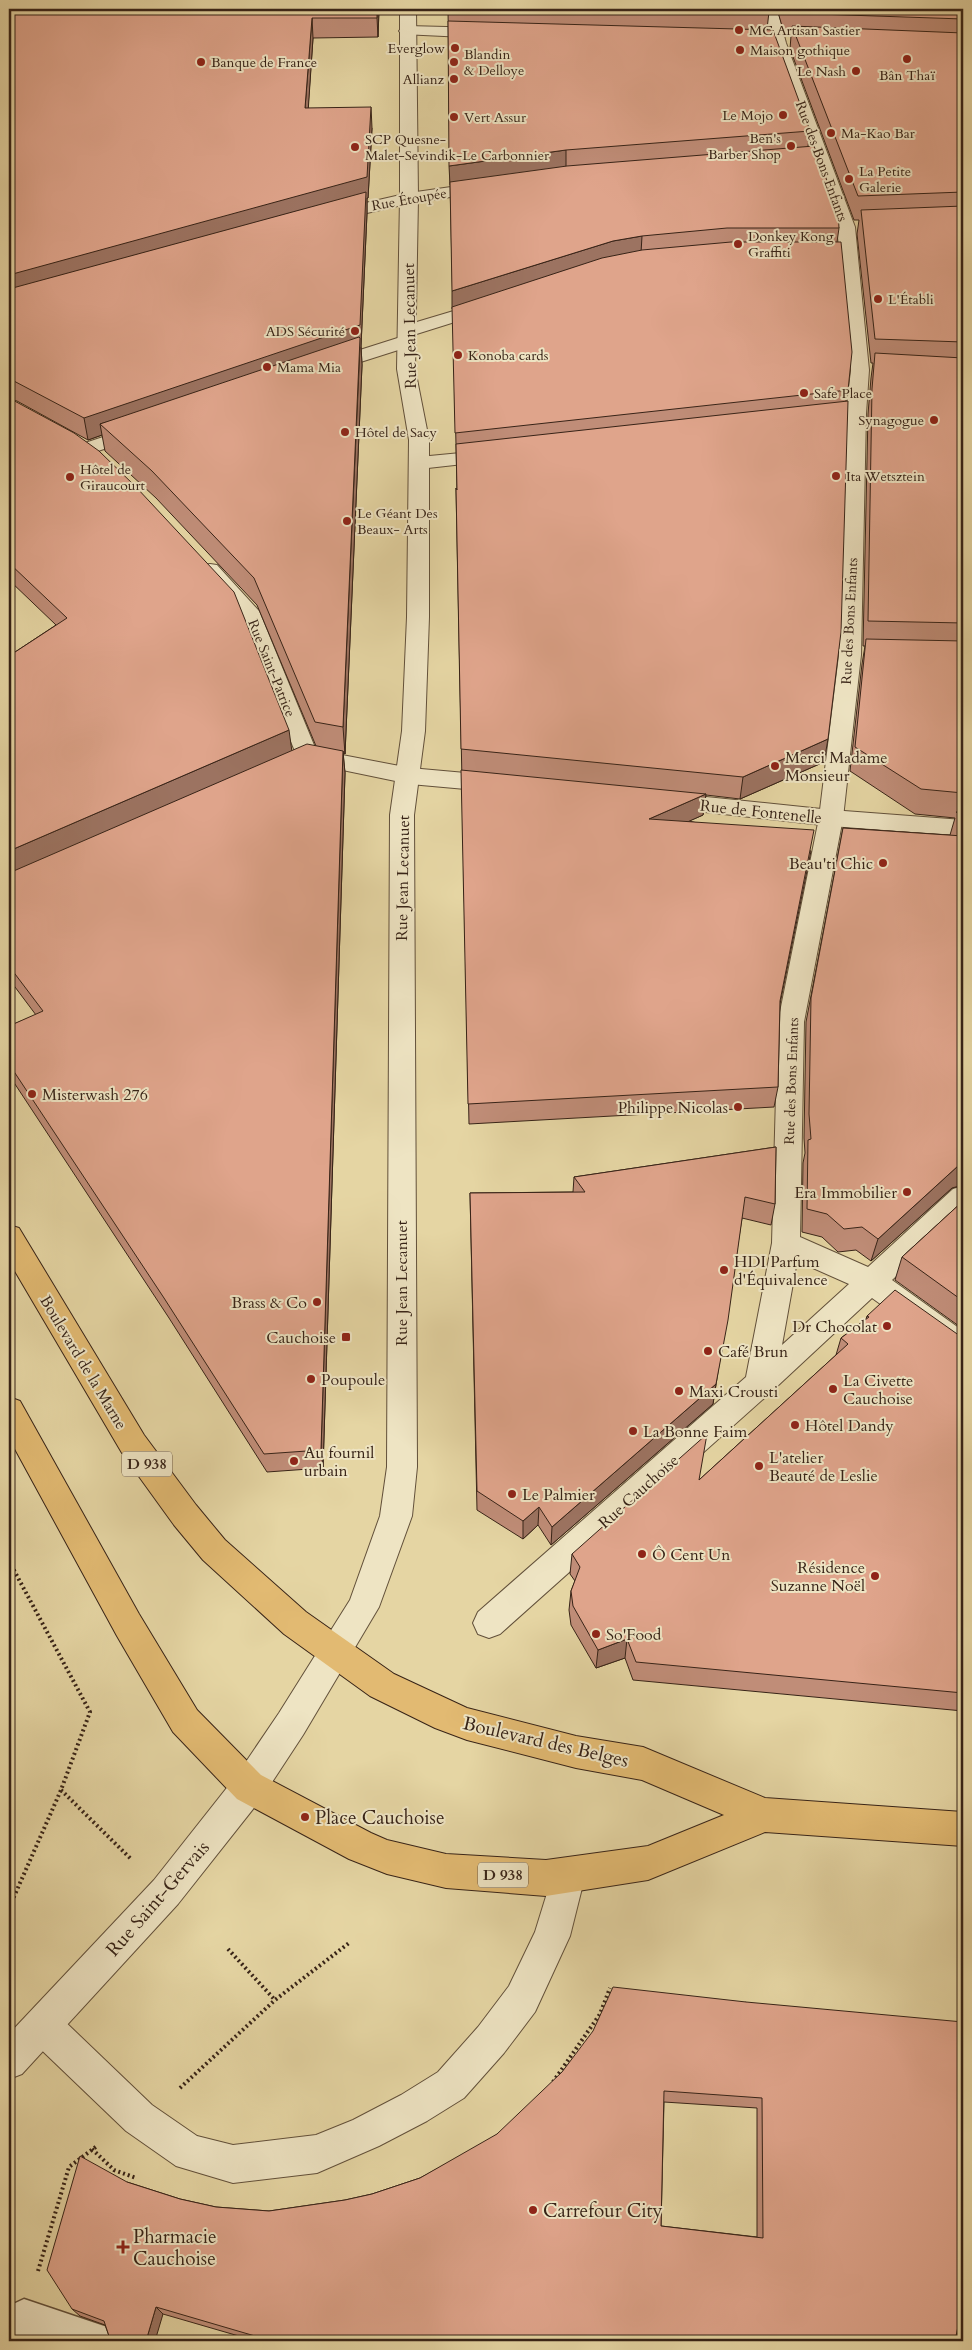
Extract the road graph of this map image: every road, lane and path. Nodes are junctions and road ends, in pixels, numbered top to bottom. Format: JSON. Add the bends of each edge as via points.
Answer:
{"nodes":[{"id":1,"x":408,"y":9,"type":"edge"},
{"id":2,"x":769,"y":9,"type":"edge"},
{"id":3,"x":407,"y":32,"type":"junction"},
{"id":4,"x":502,"y":33,"type":"edge"},
{"id":5,"x":771,"y":43,"type":"junction"},
{"id":6,"x":796,"y":44,"type":"edge"},
{"id":7,"x":820,"y":155,"type":"junction"},
{"id":8,"x":802,"y":156,"type":"edge"},
{"id":9,"x":498,"y":185,"type":"edge"},
{"id":10,"x":408,"y":198,"type":"junction"},
{"id":11,"x":318,"y":219,"type":"edge"},
{"id":12,"x":504,"y":301,"type":"edge"},
{"id":13,"x":407,"y":336,"type":"junction"},
{"id":14,"x":305,"y":374,"type":"edge"},
{"id":15,"x":158,"y":425,"type":"edge"},
{"id":16,"x":514,"y":453,"type":"edge"},
{"id":17,"x":105,"y":463,"type":"edge"},
{"id":18,"x":419,"y":463,"type":"junction"},
{"id":19,"x":195,"y":553,"type":"edge"},
{"id":20,"x":850,"y":656,"type":"junction"},
{"id":21,"x":874,"y":656,"type":"edge"},
{"id":22,"x":410,"y":776,"type":"junction"},
{"id":23,"x":520,"y":786,"type":"edge"},
{"id":24,"x":647,"y":799,"type":"edge"},
{"id":25,"x":831,"y":818,"type":"junction"},
{"id":26,"x":963,"y":828,"type":"edge"},
{"id":27,"x":963,"y":1197,"type":"edge"},
{"id":28,"x":9,"y":1236,"type":"edge"},
{"id":29,"x":786,"y":1243,"type":"junction"},
{"id":30,"x":870,"y":1281,"type":"junction"},
{"id":31,"x":963,"y":1347,"type":"edge"},
{"id":32,"x":760,"y":1383,"type":"junction"},
{"id":33,"x":9,"y":1410,"type":"edge"},
{"id":34,"x":9,"y":1561,"type":"edge"},
{"id":35,"x":489,"y":1623,"type":"dead end"},
{"id":36,"x":335,"y":1652,"type":"junction"},
{"id":37,"x":291,"y":1724,"type":"joint"},
{"id":38,"x":249,"y":1787,"type":"junction"},
{"id":39,"x":61,"y":1790,"type":"junction"},
{"id":40,"x":765,"y":1815,"type":"junction"},
{"id":41,"x":963,"y":1829,"type":"edge"},
{"id":42,"x":132,"y":1860,"type":"dead end"},
{"id":43,"x":568,"y":1876,"type":"junction"},
{"id":44,"x":9,"y":1908,"type":"edge"},
{"id":45,"x":349,"y":1943,"type":"dead end"},
{"id":46,"x":228,"y":1949,"type":"dead end"},
{"id":47,"x":610,"y":1988,"type":"edge"},
{"id":48,"x":600,"y":2014,"type":"edge"},
{"id":49,"x":43,"y":2026,"type":"junction"},
{"id":50,"x":9,"y":2061,"type":"edge"},
{"id":51,"x":9,"y":2328,"type":"edge"},
{"id":52,"x":97,"y":2341,"type":"edge"}],
"edges":[{"from":1,"to":3,"type":"street","name":"Rue Jean Lecanuet"},
{"from":2,"to":5,"type":"street","name":"Rue des Bons Enfants"},
{"from":3,"to":4,"type":"street"},
{"from":3,"to":10,"type":"street","name":"Rue Jean Lecanuet"},
{"from":5,"to":6,"type":"street"},
{"from":5,"to":7,"type":"street","name":"Rue des Bons Enfants"},
{"from":7,"to":8,"type":"street"},
{"from":7,"to":20,"type":"street","name":"Rue des Bons Enfants","via":[[852,227],[840,252],[868,370],[847,415]]},
{"from":9,"to":10,"type":"street","name":"Rue Étoupée"},
{"from":10,"to":11,"type":"street","name":"Rue Étoupée"},
{"from":10,"to":13,"type":"street","name":"Rue Jean Lecanuet"},
{"from":12,"to":13,"type":"street"},
{"from":13,"to":14,"type":"street"},
{"from":13,"to":18,"type":"street","name":"Rue Jean Lecanuet","via":[[407,386],[416,418]]},
{"from":15,"to":17,"type":"street","via":[[78,445]]},
{"from":16,"to":18,"type":"street"},
{"from":18,"to":22,"type":"street","name":"Rue Jean Lecanuet","via":[[417,700]]},
{"from":19,"to":22,"type":"street","name":"Rue Saint-Patrice","via":[[248,611],[298,760]]},
{"from":20,"to":21,"type":"street"},
{"from":20,"to":25,"type":"street","name":"Rue des Bons Enfants"},
{"from":22,"to":23,"type":"street"},
{"from":22,"to":36,"type":"street","name":"Rue Jean Lecanuet","via":[[402,815],[402,1467],[396,1516],[363,1608]]},
{"from":24,"to":25,"type":"street","name":"Rue de Fontenelle"},
{"from":25,"to":26,"type":"street","name":"Rue de Fontenelle"},
{"from":25,"to":29,"type":"street","name":"Rue des Bons Enfants","via":[[791,1022]]},
{"from":27,"to":30,"type":"street","name":"Rue Cauchoise"},
{"from":28,"to":36,"type":"main road","name":"Boulevard de la Marne","number":"D 938","via":[[133,1444],[185,1515],[214,1550],[258,1591]]},
{"from":29,"to":30,"type":"street"},
{"from":29,"to":32,"type":"street","name":"Rue des Bons Enfants"},
{"from":30,"to":31,"type":"street"},
{"from":30,"to":32,"type":"street","name":"Rue Cauchoise"},
{"from":32,"to":35,"type":"street","name":"Rue Cauchoise"},
{"from":33,"to":38,"type":"main road","number":"D 938","via":[[185,1721]]},
{"from":34,"to":39,"type":"path","via":[[90,1712]]},
{"from":36,"to":37,"type":"street","name":"Rue Jean Lecanuet"},
{"from":36,"to":40,"type":"main road","name":"Boulevard des Belges","number":"D 938","via":[[382,1685],[447,1717],[576,1752],[643,1764]]},
{"from":37,"to":38,"type":"street","name":"Rue Saint-Gervais"},
{"from":38,"to":43,"type":"main road","name":"Boulevard des Belges","number":"D 938","via":[[361,1847],[387,1857],[446,1871],[546,1878]]},
{"from":38,"to":49,"type":"street","name":"Rue Saint-Gervais","via":[[156,1904]]},
{"from":39,"to":42,"type":"path"},
{"from":39,"to":44,"type":"path"},
{"from":40,"to":41,"type":"main road","name":"Boulevard des Belges","number":"D 938"},
{"from":40,"to":43,"type":"main road","name":"Boulevard des Belges","number":"D 938","via":[[648,1862]]},
{"from":43,"to":49,"type":"street","via":[[552,1936],[522,1999],[451,2085],[366,2133],[317,2154],[233,2164],[189,2153],[139,2118]]},
{"from":45,"to":46,"type":"path","via":[[275,2000]]},
{"from":47,"to":48,"type":"path"},
{"from":49,"to":50,"type":"street","name":"Rue Saint-Gervais"},
{"from":51,"to":52,"type":"lane","via":[[24,2318]]}]}
